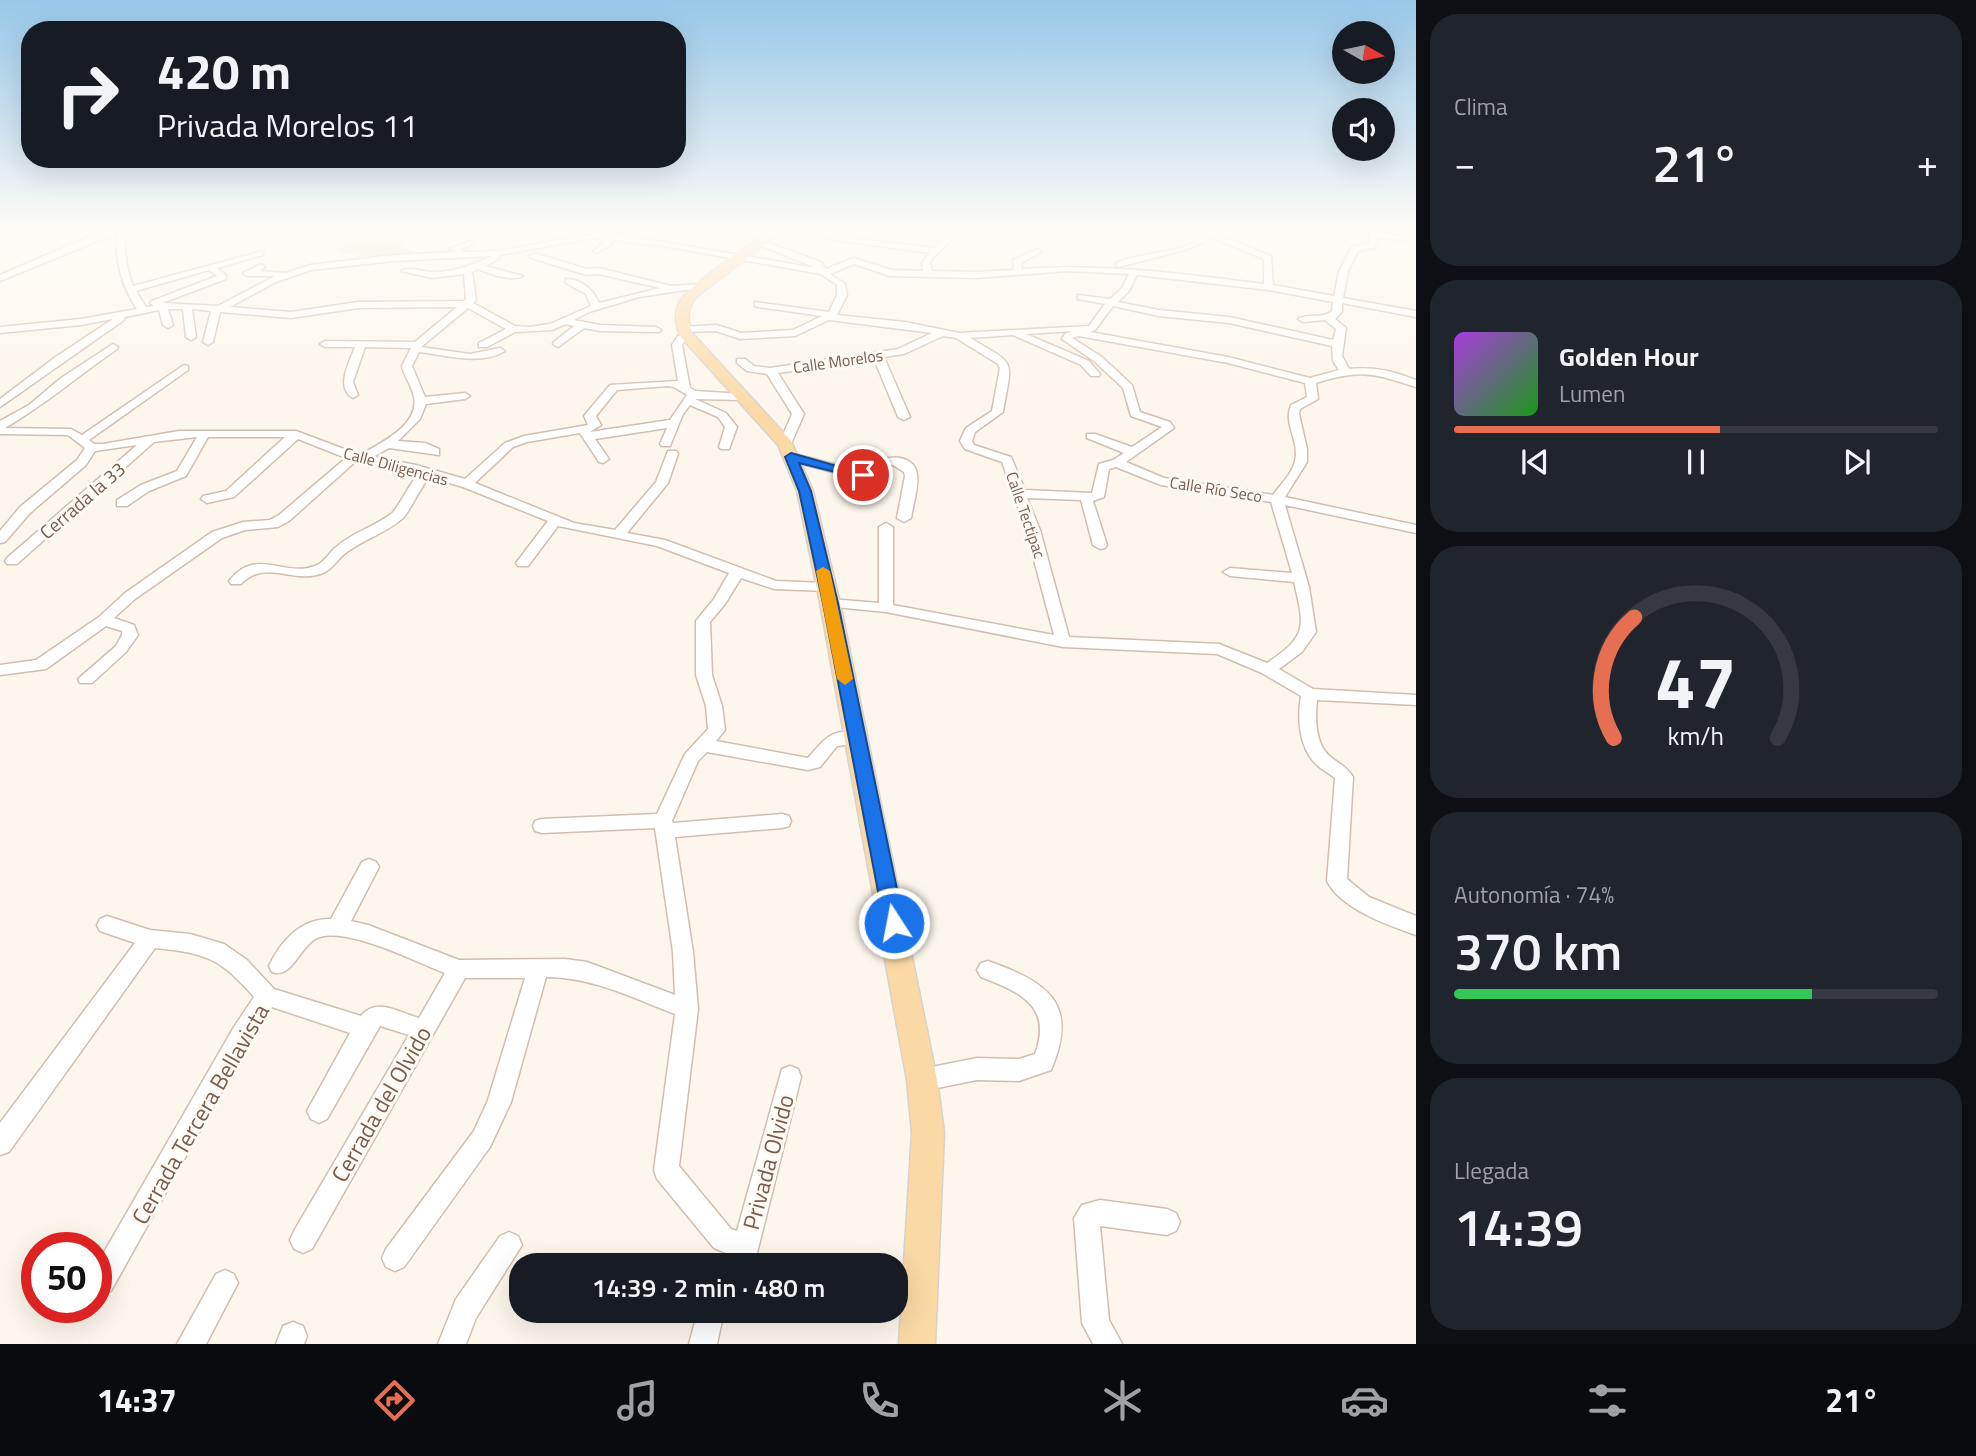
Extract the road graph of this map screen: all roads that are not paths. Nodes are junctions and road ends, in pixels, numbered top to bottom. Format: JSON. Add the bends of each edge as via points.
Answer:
{"nodes":[{"id":1,"x":130,"y":290,"type":"edge"},
{"id":2,"x":191,"y":290,"type":"edge"},
{"id":3,"x":255,"y":290,"type":"edge"},
{"id":4,"x":473,"y":290,"type":"edge"},
{"id":5,"x":586,"y":290,"type":"edge"},
{"id":6,"x":666,"y":290,"type":"edge"},
{"id":7,"x":699,"y":290,"type":"edge"},
{"id":8,"x":843,"y":290,"type":"edge"},
{"id":9,"x":1125,"y":290,"type":"edge"},
{"id":10,"x":1284,"y":290,"type":"edge"},
{"id":11,"x":1340,"y":290,"type":"edge"},
{"id":12,"x":1081,"y":297,"type":"dead end"},
{"id":13,"x":1337,"y":299,"type":"junction"},
{"id":14,"x":1113,"y":302,"type":"junction"},
{"id":15,"x":468,"y":304,"type":"junction"},
{"id":16,"x":758,"y":304,"type":"dead end"},
{"id":17,"x":162,"y":306,"type":"junction"},
{"id":18,"x":187,"y":306,"type":"junction"},
{"id":19,"x":596,"y":308,"type":"junction"},
{"id":20,"x":142,"y":309,"type":"junction"},
{"id":21,"x":217,"y":309,"type":"junction"},
{"id":22,"x":129,"y":313,"type":"junction"},
{"id":23,"x":1416,"y":314,"type":"edge"},
{"id":24,"x":831,"y":316,"type":"junction"},
{"id":25,"x":1331,"y":317,"type":"junction"},
{"id":26,"x":1303,"y":319,"type":"dead end"},
{"id":27,"x":565,"y":321,"type":"junction"},
{"id":28,"x":168,"y":326,"type":"dead end"},
{"id":29,"x":580,"y":326,"type":"junction"},
{"id":30,"x":1093,"y":327,"type":"junction"},
{"id":31,"x":513,"y":329,"type":"junction"},
{"id":32,"x":0,"y":330,"type":"edge"},
{"id":33,"x":656,"y":330,"type":"dead end"},
{"id":34,"x":686,"y":332,"type":"junction"},
{"id":35,"x":941,"y":333,"type":"junction"},
{"id":36,"x":1016,"y":333,"type":"junction"},
{"id":37,"x":1079,"y":333,"type":"junction"},
{"id":38,"x":958,"y":336,"type":"junction"},
{"id":39,"x":191,"y":337,"type":"dead end"},
{"id":40,"x":1162,"y":339,"type":"dead end"},
{"id":41,"x":208,"y":342,"type":"dead end"},
{"id":42,"x":361,"y":343,"type":"junction"},
{"id":43,"x":325,"y":344,"type":"dead end"},
{"id":44,"x":558,"y":344,"type":"dead end"},
{"id":45,"x":1336,"y":344,"type":"junction"},
{"id":46,"x":483,"y":345,"type":"dead end"},
{"id":47,"x":113,"y":346,"type":"dead end"},
{"id":48,"x":416,"y":347,"type":"junction"},
{"id":49,"x":500,"y":351,"type":"dead end"},
{"id":50,"x":878,"y":355,"type":"junction"},
{"id":51,"x":63,"y":356,"type":"junction"},
{"id":52,"x":96,"y":356,"type":"junction"},
{"id":53,"x":741,"y":361,"type":"dead end"},
{"id":54,"x":184,"y":368,"type":"dead end"},
{"id":55,"x":1345,"y":371,"type":"junction"},
{"id":56,"x":773,"y":372,"type":"junction"},
{"id":57,"x":1095,"y":374,"type":"dead end"},
{"id":58,"x":1310,"y":381,"type":"junction"},
{"id":59,"x":1416,"y":384,"type":"edge"},
{"id":60,"x":354,"y":394,"type":"dead end"},
{"id":61,"x":689,"y":394,"type":"junction"},
{"id":62,"x":465,"y":396,"type":"dead end"},
{"id":63,"x":742,"y":397,"type":"junction"},
{"id":64,"x":421,"y":401,"type":"junction"},
{"id":65,"x":0,"y":404,"type":"edge"},
{"id":66,"x":656,"y":414,"type":"dead end"},
{"id":67,"x":904,"y":417,"type":"dead end"},
{"id":68,"x":676,"y":419,"type":"junction"},
{"id":69,"x":0,"y":428,"type":"edge"},
{"id":70,"x":586,"y":433,"type":"junction"},
{"id":71,"x":296,"y":434,"type":"junction"},
{"id":72,"x":204,"y":435,"type":"junction"},
{"id":73,"x":1091,"y":436,"type":"dead end"},
{"id":74,"x":151,"y":439,"type":"junction"},
{"id":75,"x":87,"y":443,"type":"junction"},
{"id":76,"x":387,"y":444,"type":"junction"},
{"id":77,"x":725,"y":447,"type":"dead end"},
{"id":78,"x":788,"y":450,"type":"junction"},
{"id":79,"x":435,"y":452,"type":"dead end"},
{"id":80,"x":1133,"y":452,"type":"junction"},
{"id":81,"x":359,"y":457,"type":"junction"},
{"id":82,"x":603,"y":458,"type":"dead end"},
{"id":83,"x":1117,"y":463,"type":"junction"},
{"id":84,"x":426,"y":472,"type":"junction"},
{"id":85,"x":467,"y":484,"type":"junction"},
{"id":86,"x":1019,"y":494,"type":"junction"},
{"id":87,"x":1086,"y":497,"type":"junction"},
{"id":88,"x":207,"y":499,"type":"dead end"},
{"id":89,"x":1277,"y":499,"type":"junction"},
{"id":90,"x":122,"y":503,"type":"dead end"},
{"id":91,"x":904,"y":517,"type":"dead end"},
{"id":92,"x":556,"y":520,"type":"junction"},
{"id":93,"x":886,"y":527,"type":"dead end"},
{"id":94,"x":1416,"y":529,"type":"edge"},
{"id":95,"x":618,"y":535,"type":"junction"},
{"id":96,"x":0,"y":539,"type":"edge"},
{"id":97,"x":1100,"y":545,"type":"dead end"},
{"id":98,"x":12,"y":561,"type":"dead end"},
{"id":99,"x":523,"y":563,"type":"dead end"},
{"id":100,"x":737,"y":572,"type":"junction"},
{"id":101,"x":1230,"y":572,"type":"dead end"},
{"id":102,"x":1298,"y":578,"type":"junction"},
{"id":103,"x":236,"y":581,"type":"dead end"},
{"id":104,"x":828,"y":595,"type":"junction"},
{"id":105,"x":886,"y":608,"type":"junction"},
{"id":106,"x":104,"y":620,"type":"junction"},
{"id":107,"x":1063,"y":642,"type":"junction"},
{"id":108,"x":1268,"y":669,"type":"junction"},
{"id":109,"x":0,"y":670,"type":"edge"},
{"id":110,"x":86,"y":679,"type":"dead end"},
{"id":111,"x":1310,"y":694,"type":"junction"},
{"id":112,"x":1416,"y":700,"type":"edge"},
{"id":113,"x":857,"y":740,"type":"junction"},
{"id":114,"x":702,"y":745,"type":"junction"},
{"id":115,"x":782,"y":821,"type":"dead end"},
{"id":116,"x":542,"y":826,"type":"dead end"},
{"id":117,"x":664,"y":826,"type":"junction"},
{"id":118,"x":369,"y":867,"type":"dead end"},
{"id":119,"x":107,"y":925,"type":"dead end"},
{"id":120,"x":1416,"y":926,"type":"edge"},
{"id":121,"x":337,"y":928,"type":"junction"},
{"id":122,"x":150,"y":939,"type":"junction"},
{"id":123,"x":279,"y":966,"type":"dead end"},
{"id":124,"x":459,"y":969,"type":"junction"},
{"id":125,"x":538,"y":969,"type":"junction"},
{"id":126,"x":988,"y":970,"type":"dead end"},
{"id":127,"x":267,"y":996,"type":"junction"},
{"id":128,"x":687,"y":1009,"type":"junction"},
{"id":129,"x":365,"y":1028,"type":"junction"},
{"id":130,"x":424,"y":1029,"type":"junction"},
{"id":131,"x":790,"y":1077,"type":"dead end"},
{"id":132,"x":922,"y":1080,"type":"junction"},
{"id":133,"x":319,"y":1111,"type":"dead end"},
{"id":134,"x":0,"y":1143,"type":"edge"},
{"id":135,"x":1167,"y":1223,"type":"dead end"},
{"id":136,"x":303,"y":1240,"type":"dead end"},
{"id":137,"x":509,"y":1245,"type":"dead end"},
{"id":138,"x":739,"y":1253,"type":"edge"},
{"id":139,"x":744,"y":1253,"type":"edge"},
{"id":140,"x":395,"y":1258,"type":"dead end"},
{"id":141,"x":112,"y":1264,"type":"edge"},
{"id":142,"x":225,"y":1283,"type":"dead end"},
{"id":143,"x":708,"y":1323,"type":"edge"},
{"id":144,"x":191,"y":1344,"type":"edge"},
{"id":145,"x":452,"y":1344,"type":"edge"},
{"id":146,"x":703,"y":1344,"type":"edge"},
{"id":147,"x":917,"y":1344,"type":"edge"},
{"id":148,"x":1108,"y":1344,"type":"edge"}],
"edges":[{"from":1,"to":20,"type":"street"},
{"from":2,"to":20,"type":"street"},
{"from":3,"to":21,"type":"street"},
{"from":4,"to":15,"type":"street"},
{"from":5,"to":19,"type":"street"},
{"from":6,"to":19,"type":"street"},
{"from":7,"to":34,"type":"main road","via":[[684,306]]},
{"from":8,"to":24,"type":"street"},
{"from":9,"to":14,"type":"street"},
{"from":10,"to":13,"type":"street"},
{"from":11,"to":13,"type":"street"},
{"from":12,"to":14,"type":"street"},
{"from":13,"to":23,"type":"street"},
{"from":13,"to":25,"type":"street","via":[[1337,312]]},
{"from":14,"to":30,"type":"street"},
{"from":14,"to":45,"type":"street","via":[[1159,313],[1228,320]]},
{"from":15,"to":21,"type":"street","via":[[369,304],[291,315]]},
{"from":15,"to":31,"type":"street"},
{"from":15,"to":48,"type":"street"},
{"from":16,"to":24,"type":"street","name":"Calle Tectipac"},
{"from":17,"to":18,"type":"street"},
{"from":17,"to":20,"type":"street"},
{"from":17,"to":28,"type":"street"},
{"from":18,"to":21,"type":"street"},
{"from":18,"to":39,"type":"street"},
{"from":19,"to":27,"type":"street"},
{"from":20,"to":22,"type":"street"},
{"from":21,"to":41,"type":"street"},
{"from":22,"to":32,"type":"street"},
{"from":22,"to":51,"type":"street"},
{"from":24,"to":34,"type":"street","via":[[803,331],[781,335],[740,336],[703,327]]},
{"from":24,"to":35,"type":"street","name":"Calle Tectipac"},
{"from":25,"to":26,"type":"street"},
{"from":25,"to":45,"type":"street","via":[[1341,328]]},
{"from":27,"to":29,"type":"street"},
{"from":27,"to":31,"type":"street"},
{"from":29,"to":33,"type":"street"},
{"from":29,"to":44,"type":"street"},
{"from":30,"to":36,"type":"street"},
{"from":30,"to":37,"type":"street"},
{"from":30,"to":40,"type":"street"},
{"from":31,"to":46,"type":"street"},
{"from":34,"to":61,"type":"street","via":[[677,345]]},
{"from":34,"to":63,"type":"main road"},
{"from":35,"to":38,"type":"street","name":"Calle Tectipac"},
{"from":35,"to":50,"type":"street","name":"Calle Morelos","via":[[900,352]]},
{"from":36,"to":38,"type":"street"},
{"from":36,"to":57,"type":"street","via":[[1085,363]]},
{"from":37,"to":58,"type":"street","via":[[1228,360]]},
{"from":37,"to":80,"type":"street","via":[[1067,339],[1128,387],[1133,412],[1168,426]]},
{"from":38,"to":86,"type":"street","name":"Calle Tectipac","via":[[1005,365],[997,412],[970,430],[966,441],[968,447],[1007,460]]},
{"from":42,"to":43,"type":"street"},
{"from":42,"to":48,"type":"street"},
{"from":42,"to":60,"type":"street","via":[[348,382]]},
{"from":45,"to":55,"type":"street","via":[[1337,360]]},
{"from":47,"to":52,"type":"street"},
{"from":48,"to":49,"type":"street","via":[[470,357]]},
{"from":48,"to":64,"type":"street","via":[[407,372]]},
{"from":50,"to":56,"type":"street","name":"Calle Morelos"},
{"from":50,"to":67,"type":"street"},
{"from":51,"to":52,"type":"street"},
{"from":51,"to":65,"type":"street"},
{"from":52,"to":69,"type":"street","via":[[33,408]]},
{"from":53,"to":56,"type":"street","via":[[751,369]]},
{"from":54,"to":75,"type":"street"},
{"from":55,"to":58,"type":"street"},
{"from":55,"to":59,"type":"street","via":[[1382,371]]},
{"from":56,"to":78,"type":"street","name":"Calle Morelos","via":[[798,414]]},
{"from":58,"to":89,"type":"street","via":[[1313,399],[1295,407],[1293,416],[1303,459]]},
{"from":61,"to":63,"type":"street"},
{"from":61,"to":68,"type":"street"},
{"from":61,"to":70,"type":"street","via":[[677,384],[614,387],[590,416],[595,425]]},
{"from":61,"to":77,"type":"street","via":[[722,415],[731,427]]},
{"from":62,"to":64,"type":"street"},
{"from":63,"to":78,"type":"main road"},
{"from":64,"to":76,"type":"street","via":[[408,426]]},
{"from":66,"to":68,"type":"street"},
{"from":68,"to":70,"type":"street"},
{"from":68,"to":95,"type":"street","via":[[662,483]]},
{"from":69,"to":75,"type":"street","name":"Calle Diligencias","via":[[62,432]]},
{"from":70,"to":82,"type":"street"},
{"from":70,"to":85,"type":"street","via":[[524,439],[509,445]]},
{"from":71,"to":72,"type":"street","name":"Calle Diligencias"},
{"from":71,"to":81,"type":"street","name":"Calle Diligencias"},
{"from":71,"to":88,"type":"street","via":[[230,494]]},
{"from":72,"to":74,"type":"street","name":"Calle Diligencias"},
{"from":72,"to":90,"type":"street","via":[[182,473]]},
{"from":73,"to":80,"type":"street"},
{"from":74,"to":75,"type":"street","name":"Calle Diligencias","via":[[116,447]]},
{"from":74,"to":98,"type":"street","name":"Cerrada la 33"},
{"from":75,"to":96,"type":"street","via":[[82,462],[25,510]]},
{"from":76,"to":79,"type":"street"},
{"from":76,"to":81,"type":"street"},
{"from":78,"to":91,"type":"street","via":[[866,476],[875,462],[904,466],[911,476]]},
{"from":78,"to":104,"type":"main road","via":[[805,491]]},
{"from":80,"to":83,"type":"street"},
{"from":81,"to":84,"type":"street","name":"Calle Diligencias"},
{"from":81,"to":106,"type":"street","via":[[273,524],[243,526],[217,535],[130,596]]},
{"from":83,"to":87,"type":"street","via":[[1103,467],[1098,497]]},
{"from":83,"to":89,"type":"street","name":"Calle Río Seco","via":[[1161,481]]},
{"from":84,"to":85,"type":"street","name":"Calle Diligencias"},
{"from":84,"to":103,"type":"street","via":[[399,515],[340,550],[318,570],[258,567]]},
{"from":85,"to":92,"type":"street","name":"Calle Diligencias"},
{"from":86,"to":87,"type":"street"},
{"from":86,"to":107,"type":"street","name":"Calle Tectipac"},
{"from":87,"to":97,"type":"street"},
{"from":89,"to":94,"type":"street","name":"Calle Río Seco"},
{"from":89,"to":102,"type":"street"},
{"from":92,"to":95,"type":"street","name":"Calle Diligencias"},
{"from":92,"to":99,"type":"street"},
{"from":93,"to":105,"type":"street"},
{"from":95,"to":100,"type":"street","name":"Calle Diligencias","via":[[660,543]]},
{"from":100,"to":104,"type":"street","name":"Calle Diligencias","via":[[774,585]]},
{"from":100,"to":114,"type":"street","via":[[703,621],[704,675],[717,730]]},
{"from":101,"to":102,"type":"street"},
{"from":102,"to":108,"type":"street","via":[[1308,609],[1308,632],[1303,642]]},
{"from":104,"to":105,"type":"street","name":"Calle Diligencias"},
{"from":104,"to":113,"type":"main road"},
{"from":105,"to":107,"type":"street","name":"Calle Diligencias"},
{"from":106,"to":109,"type":"street","via":[[40,665]]},
{"from":106,"to":110,"type":"street","via":[[129,628],[130,635],[121,649]]},
{"from":107,"to":108,"type":"street","name":"Calle Diligencias","via":[[1219,649]]},
{"from":108,"to":111,"type":"street","name":"Calle Diligencias"},
{"from":111,"to":112,"type":"street"},
{"from":111,"to":120,"type":"street","via":[[1307,713],[1312,743],[1324,762],[1338,768],[1344,778],[1337,881],[1358,900]]},
{"from":113,"to":114,"type":"street","via":[[832,740],[814,763],[808,764]]},
{"from":113,"to":132,"type":"main road"},
{"from":114,"to":117,"type":"street","via":[[686,767]]},
{"from":115,"to":117,"type":"street"},
{"from":116,"to":117,"type":"street"},
{"from":117,"to":128,"type":"street"},
{"from":118,"to":121,"type":"street"},
{"from":119,"to":122,"type":"street"},
{"from":121,"to":123,"type":"street","via":[[306,933]]},
{"from":121,"to":124,"type":"street","via":[[360,931]]},
{"from":122,"to":127,"type":"street","via":[[201,943],[236,960]]},
{"from":122,"to":134,"type":"street"},
{"from":124,"to":125,"type":"street"},
{"from":124,"to":130,"type":"street","name":"Cerrada del Olvido"},
{"from":125,"to":128,"type":"street","via":[[587,971]]},
{"from":125,"to":140,"type":"street","via":[[499,1102],[482,1139]]},
{"from":126,"to":132,"type":"street","via":[[1016,980],[1046,1002],[1053,1025],[1052,1045],[1043,1062],[1019,1070],[976,1069]]},
{"from":127,"to":129,"type":"street","name":"Cerrada Tercera Bellavista"},
{"from":127,"to":141,"type":"street","name":"Cerrada Tercera Bellavista"},
{"from":128,"to":138,"type":"street","via":[[666,1170]]},
{"from":129,"to":130,"type":"street","via":[[376,1015]]},
{"from":129,"to":133,"type":"street"},
{"from":130,"to":136,"type":"street","name":"Cerrada del Olvido"},
{"from":131,"to":139,"type":"street","name":"Privada Olvido"},
{"from":132,"to":147,"type":"main road","via":[[928,1133]]},
{"from":135,"to":148,"type":"street","via":[[1100,1213],[1087,1218],[1096,1323]]},
{"from":137,"to":145,"type":"street","via":[[466,1309]]},
{"from":142,"to":144,"type":"street"},
{"from":143,"to":146,"type":"street"}]}
